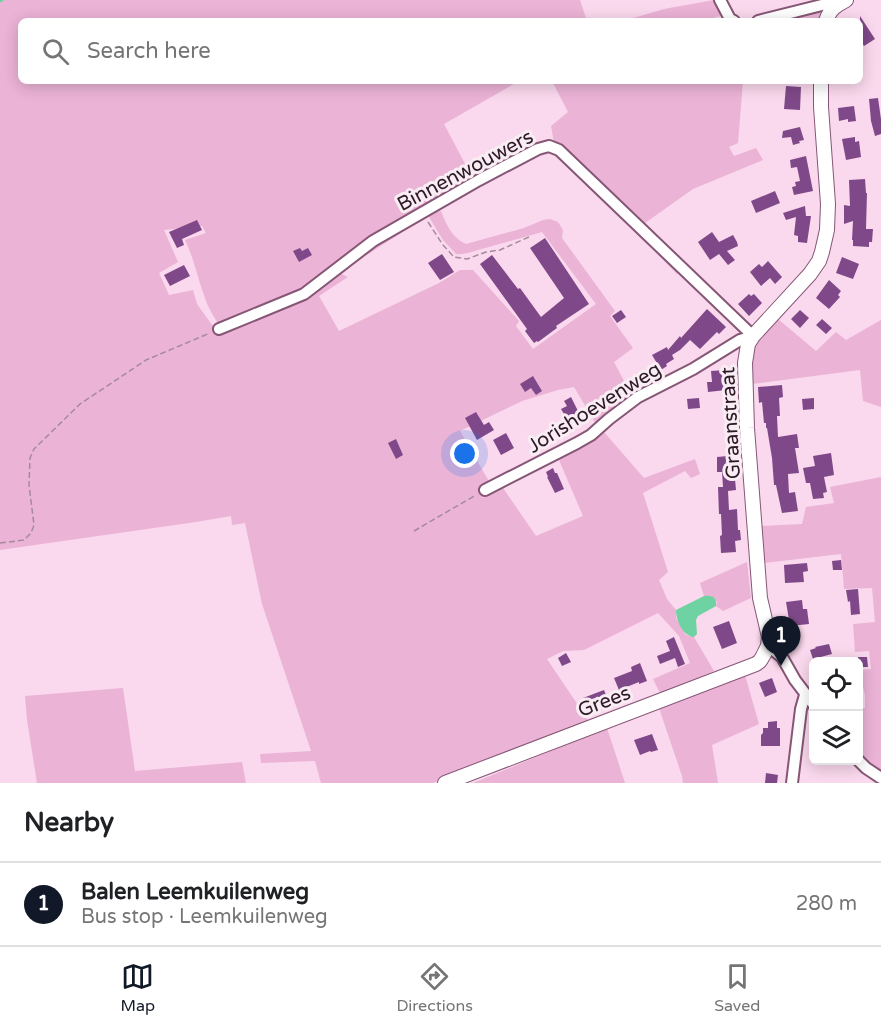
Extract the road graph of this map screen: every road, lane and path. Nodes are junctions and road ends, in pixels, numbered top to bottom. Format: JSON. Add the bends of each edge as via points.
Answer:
{"nodes":[{"id":1,"x":720,"y":0,"type":"edge"},
{"id":2,"x":841,"y":3,"type":"edge"},
{"id":3,"x":729,"y":18,"type":"edge"},
{"id":4,"x":770,"y":18,"type":"edge"},
{"id":5,"x":827,"y":18,"type":"edge"},
{"id":6,"x":821,"y":84,"type":"edge"},
{"id":7,"x":422,"y":213,"type":"junction"},
{"id":8,"x":531,"y":236,"type":"dead end"},
{"id":9,"x":219,"y":329,"type":"joint"},
{"id":10,"x":753,"y":336,"type":"junction"},
{"id":11,"x":485,"y":490,"type":"joint"},
{"id":12,"x":414,"y":531,"type":"dead end"},
{"id":13,"x":0,"y":543,"type":"edge"},
{"id":14,"x":768,"y":646,"type":"junction"},
{"id":15,"x":805,"y":695,"type":"junction"},
{"id":16,"x":809,"y":700,"type":"edge"},
{"id":17,"x":863,"y":765,"type":"edge"},
{"id":18,"x":881,"y":778,"type":"edge"},
{"id":19,"x":445,"y":783,"type":"edge"},
{"id":20,"x":792,"y":783,"type":"edge"}],
"edges":[{"from":1,"to":3,"type":"street"},
{"from":2,"to":4,"type":"street"},
{"from":2,"to":5,"type":"street"},
{"from":6,"to":10,"type":"street","name":"Graanstraat","via":[[828,204],[822,252],[810,274]]},
{"from":7,"to":8,"type":"path","via":[[454,257],[467,259],[501,250]]},
{"from":7,"to":9,"type":"street","name":"Binnenwouwers","via":[[373,241],[304,294]]},
{"from":7,"to":10,"type":"street","name":"Binnenwouwers","via":[[549,146],[559,150]]},
{"from":9,"to":13,"type":"path","via":[[146,360],[80,404],[34,449],[30,458],[34,525],[31,533],[24,540]]},
{"from":10,"to":11,"type":"street","name":"Jorishoevenweg","via":[[638,397],[578,443]]},
{"from":10,"to":14,"type":"street","name":"Graanstraat","via":[[745,363],[747,428],[760,598]]},
{"from":11,"to":12,"type":"path"},
{"from":14,"to":15,"type":"street","via":[[782,657]]},
{"from":14,"to":19,"type":"street","name":"Grees","via":[[756,664]]},
{"from":15,"to":16,"type":"street"},
{"from":15,"to":20,"type":"street"},
{"from":17,"to":18,"type":"street"}]}
